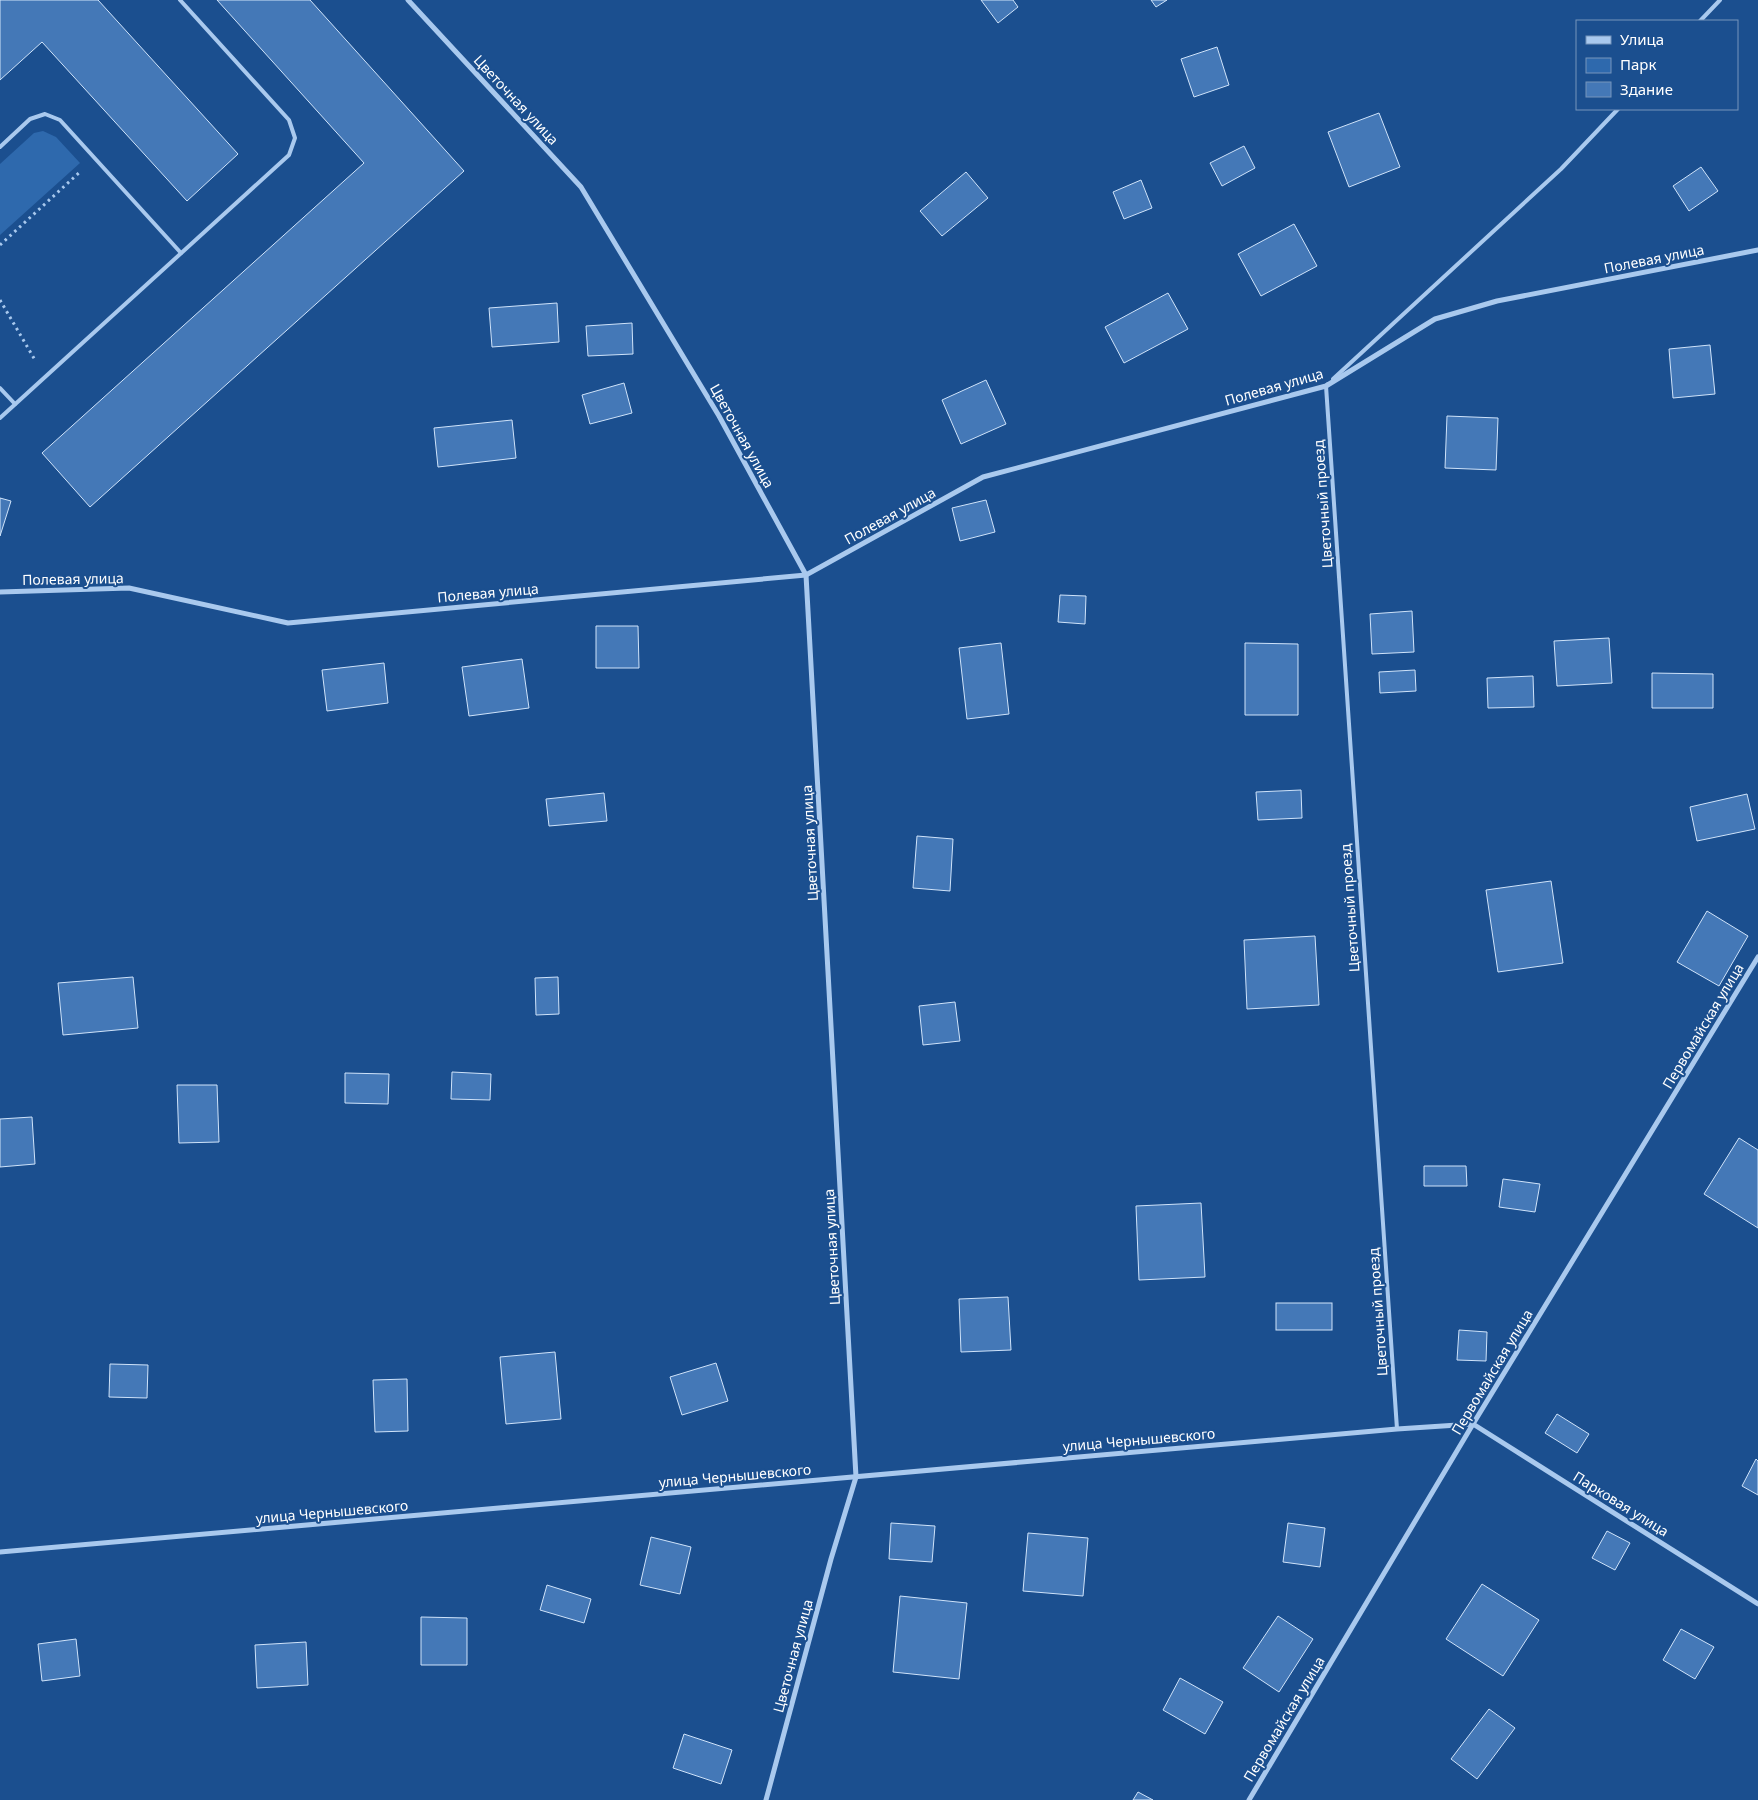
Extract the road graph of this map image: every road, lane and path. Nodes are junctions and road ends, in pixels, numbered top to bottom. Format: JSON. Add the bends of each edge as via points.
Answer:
{"nodes":[{"id":1,"x":180,"y":0,"type":"edge"},
{"id":2,"x":408,"y":0,"type":"edge"},
{"id":3,"x":1720,"y":0,"type":"edge"},
{"id":4,"x":1701,"y":20,"type":"edge"},
{"id":5,"x":1617,"y":110,"type":"edge"},
{"id":6,"x":0,"y":147,"type":"edge"},
{"id":7,"x":95,"y":158,"type":"junction"},
{"id":8,"x":0,"y":245,"type":"edge"},
{"id":9,"x":1758,"y":250,"type":"edge"},
{"id":10,"x":181,"y":253,"type":"junction"},
{"id":11,"x":0,"y":300,"type":"edge"},
{"id":12,"x":44,"y":377,"type":"junction"},
{"id":13,"x":1326,"y":386,"type":"junction"},
{"id":14,"x":0,"y":388,"type":"edge"},
{"id":15,"x":15,"y":404,"type":"junction"},
{"id":16,"x":0,"y":418,"type":"edge"},
{"id":17,"x":806,"y":575,"type":"junction"},
{"id":18,"x":0,"y":592,"type":"edge"},
{"id":19,"x":1758,"y":957,"type":"edge"},
{"id":20,"x":1473,"y":1424,"type":"junction"},
{"id":21,"x":1397,"y":1429,"type":"junction"},
{"id":22,"x":856,"y":1477,"type":"junction"},
{"id":23,"x":0,"y":1552,"type":"edge"},
{"id":24,"x":1758,"y":1604,"type":"edge"},
{"id":25,"x":766,"y":1800,"type":"edge"},
{"id":26,"x":1249,"y":1800,"type":"edge"}],
"edges":[{"from":1,"to":10,"type":"lane","via":[[289,120],[295,138],[289,154]]},
{"from":2,"to":17,"type":"street","name":"Цветочная улица","via":[[581,187],[719,416]]},
{"from":3,"to":4,"type":"lane"},
{"from":5,"to":13,"type":"lane","via":[[1561,169]]},
{"from":6,"to":7,"type":"lane","via":[[30,119],[45,114],[60,120]]},
{"from":7,"to":8,"type":"path"},
{"from":7,"to":10,"type":"lane"},
{"from":9,"to":13,"type":"street","name":"Полевая улица","via":[[1497,301],[1435,319]]},
{"from":10,"to":12,"type":"lane"},
{"from":11,"to":12,"type":"path"},
{"from":12,"to":15,"type":"lane"},
{"from":13,"to":17,"type":"street","name":"Полевая улица","via":[[983,477]]},
{"from":13,"to":21,"type":"lane","name":"Цветочный проезд"},
{"from":14,"to":15,"type":"lane"},
{"from":15,"to":16,"type":"lane"},
{"from":17,"to":18,"type":"street","name":"Полевая улица","via":[[288,623],[129,588]]},
{"from":17,"to":22,"type":"street","name":"Цветочная улица"},
{"from":19,"to":20,"type":"street","name":"Первомайская улица"},
{"from":20,"to":21,"type":"street","name":"улица Чернышевского"},
{"from":20,"to":24,"type":"street","name":"Парковая улица"},
{"from":20,"to":26,"type":"street","name":"Первомайская улица"},
{"from":21,"to":22,"type":"street","name":"улица Чернышевского"},
{"from":22,"to":23,"type":"street","name":"улица Чернышевского"},
{"from":22,"to":25,"type":"street","name":"Цветочная улица"}]}
